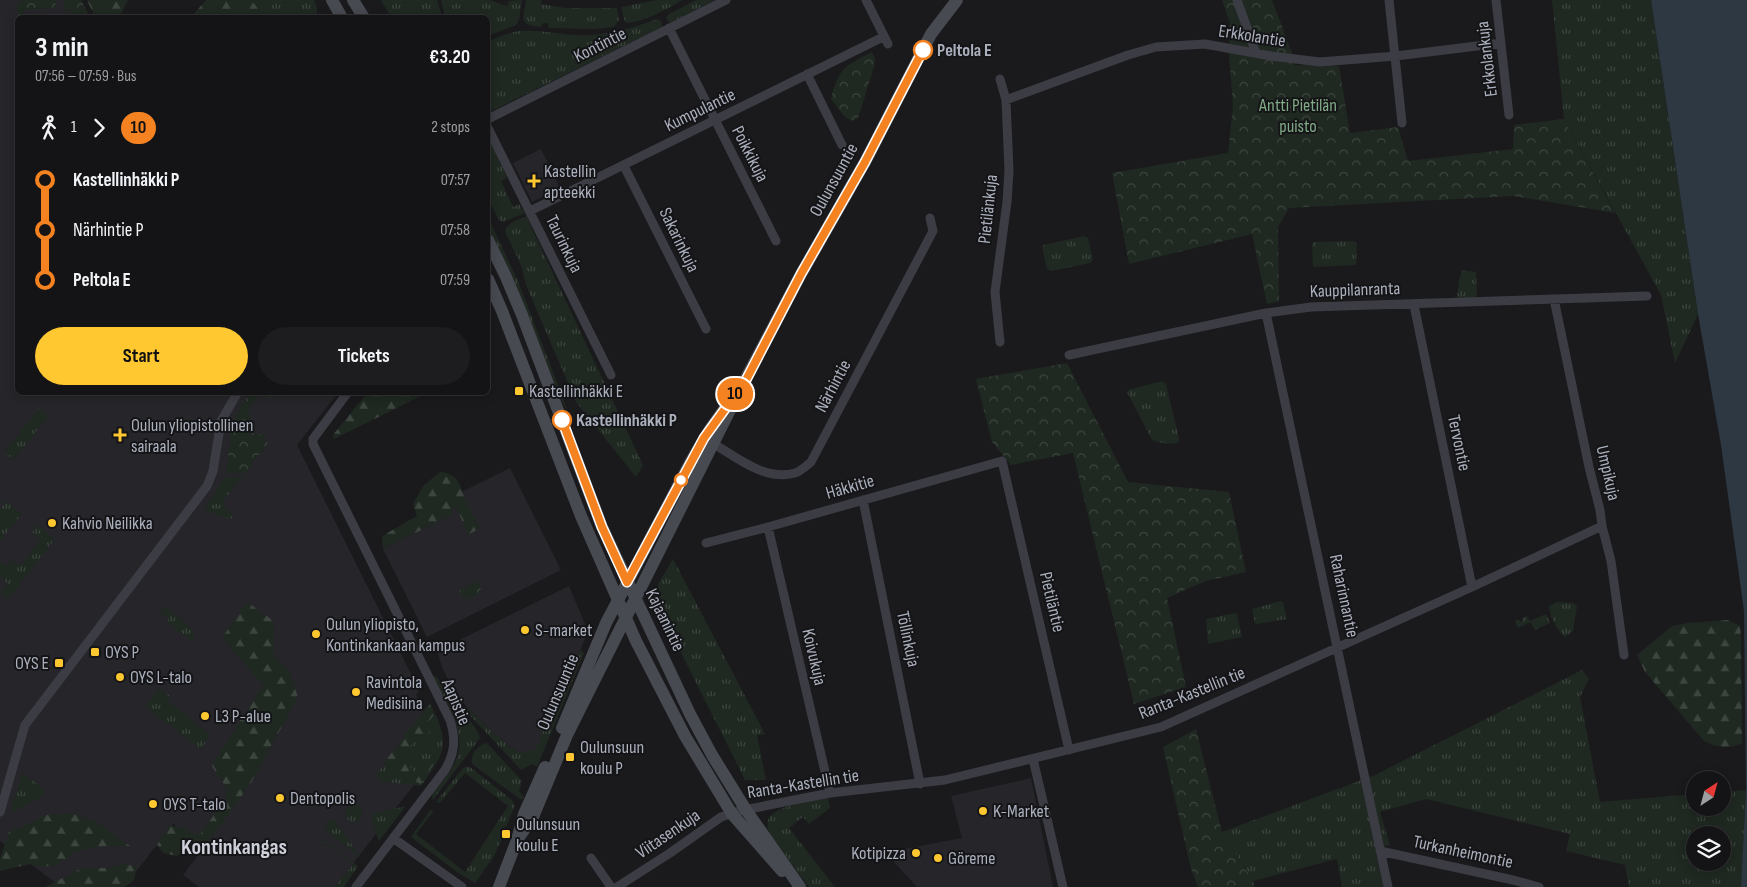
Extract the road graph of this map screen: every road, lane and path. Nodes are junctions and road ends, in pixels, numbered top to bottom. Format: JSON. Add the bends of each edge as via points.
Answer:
{"nodes":[{"id":1,"x":332,"y":0,"type":"edge"},
{"id":2,"x":354,"y":0,"type":"edge"},
{"id":3,"x":726,"y":0,"type":"edge"},
{"id":4,"x":866,"y":0,"type":"edge"},
{"id":5,"x":957,"y":0,"type":"edge"},
{"id":6,"x":1237,"y":0,"type":"edge"},
{"id":7,"x":1389,"y":0,"type":"edge"},
{"id":8,"x":1496,"y":0,"type":"edge"},
{"id":9,"x":340,"y":15,"type":"edge"},
{"id":10,"x":362,"y":15,"type":"edge"},
{"id":11,"x":668,"y":28,"type":"junction"},
{"id":12,"x":1501,"y":43,"type":"junction"},
{"id":13,"x":1256,"y":53,"type":"junction"},
{"id":14,"x":1396,"y":56,"type":"junction"},
{"id":15,"x":807,"y":74,"type":"junction"},
{"id":16,"x":1000,"y":79,"type":"dead end"},
{"id":17,"x":1006,"y":100,"type":"junction"},
{"id":18,"x":1509,"y":115,"type":"dead end"},
{"id":19,"x":490,"y":118,"type":"edge"},
{"id":20,"x":715,"y":121,"type":"junction"},
{"id":21,"x":1402,"y":123,"type":"dead end"},
{"id":22,"x":490,"y":132,"type":"edge"},
{"id":23,"x":842,"y":145,"type":"dead end"},
{"id":24,"x":624,"y":166,"type":"junction"},
{"id":25,"x":530,"y":212,"type":"junction"},
{"id":26,"x":930,"y":218,"type":"dead end"},
{"id":27,"x":776,"y":241,"type":"dead end"},
{"id":28,"x":490,"y":244,"type":"edge"},
{"id":29,"x":490,"y":284,"type":"edge"},
{"id":30,"x":1647,"y":296,"type":"dead end"},
{"id":31,"x":1554,"y":298,"type":"junction"},
{"id":32,"x":1414,"y":305,"type":"junction"},
{"id":33,"x":1266,"y":313,"type":"junction"},
{"id":34,"x":706,"y":329,"type":"dead end"},
{"id":35,"x":1000,"y":342,"type":"dead end"},
{"id":36,"x":1069,"y":355,"type":"dead end"},
{"id":37,"x":611,"y":375,"type":"dead end"},
{"id":38,"x":236,"y":395,"type":"edge"},
{"id":39,"x":346,"y":395,"type":"edge"},
{"id":40,"x":709,"y":441,"type":"junction"},
{"id":41,"x":1002,"y":461,"type":"joint"},
{"id":42,"x":863,"y":500,"type":"junction"},
{"id":43,"x":1602,"y":526,"type":"junction"},
{"id":44,"x":768,"y":527,"type":"junction"},
{"id":45,"x":706,"y":543,"type":"dead end"},
{"id":46,"x":627,"y":582,"type":"junction"},
{"id":47,"x":1472,"y":587,"type":"junction"},
{"id":48,"x":635,"y":599,"type":"junction"},
{"id":49,"x":618,"y":601,"type":"junction"},
{"id":50,"x":626,"y":619,"type":"junction"},
{"id":51,"x":1338,"y":648,"type":"junction"},
{"id":52,"x":1624,"y":656,"type":"dead end"},
{"id":53,"x":1069,"y":750,"type":"junction"},
{"id":54,"x":1033,"y":760,"type":"junction"},
{"id":55,"x":920,"y":784,"type":"junction"},
{"id":56,"x":830,"y":793,"type":"junction"},
{"id":57,"x":0,"y":812,"type":"edge"},
{"id":58,"x":739,"y":812,"type":"junction"},
{"id":59,"x":393,"y":838,"type":"junction"},
{"id":60,"x":517,"y":840,"type":"junction"},
{"id":61,"x":1380,"y":851,"type":"junction"},
{"id":62,"x":591,"y":858,"type":"dead end"},
{"id":63,"x":356,"y":887,"type":"edge"},
{"id":64,"x":462,"y":887,"type":"edge"},
{"id":65,"x":499,"y":887,"type":"edge"},
{"id":66,"x":611,"y":887,"type":"edge"},
{"id":67,"x":617,"y":887,"type":"edge"},
{"id":68,"x":799,"y":887,"type":"edge"},
{"id":69,"x":1063,"y":887,"type":"edge"},
{"id":70,"x":1388,"y":887,"type":"edge"},
{"id":71,"x":1539,"y":887,"type":"edge"}],
"edges":[{"from":1,"to":9,"type":"main road"},
{"from":2,"to":10,"type":"main road"},
{"from":3,"to":11,"type":"street","name":"Kontintie"},
{"from":4,"to":15,"type":"street","name":"Kumpulantie","via":[[885,40]]},
{"from":5,"to":40,"type":"main road","name":"Oulunsuuntie","via":[[931,34],[865,162],[801,274],[746,380]]},
{"from":6,"to":13,"type":"street"},
{"from":7,"to":14,"type":"street"},
{"from":8,"to":12,"type":"street","name":"Erkkolankuja"},
{"from":11,"to":19,"type":"street","name":"Kontintie"},
{"from":11,"to":20,"type":"street","name":"Poikkikuja"},
{"from":12,"to":14,"type":"street","name":"Erkkolantie"},
{"from":12,"to":18,"type":"street","name":"Erkkolankuja"},
{"from":13,"to":14,"type":"street","name":"Erkkolantie","via":[[1320,62]]},
{"from":13,"to":17,"type":"street","name":"Erkkolantie","via":[[1206,44],[1156,47]]},
{"from":14,"to":21,"type":"street"},
{"from":15,"to":20,"type":"street","name":"Kumpulantie"},
{"from":15,"to":23,"type":"street"},
{"from":16,"to":17,"type":"street","name":"Pietilänkuja"},
{"from":17,"to":35,"type":"street","name":"Pietilänkuja","via":[[1010,171],[995,292]]},
{"from":20,"to":24,"type":"street","name":"Kumpulantie"},
{"from":20,"to":27,"type":"street","name":"Poikkikuja"},
{"from":22,"to":25,"type":"street","name":"Taurinkuja"},
{"from":24,"to":25,"type":"street","name":"Kumpulantie"},
{"from":24,"to":34,"type":"street","name":"Sakarinkuja"},
{"from":25,"to":37,"type":"street","name":"Taurinkuja"},
{"from":26,"to":40,"type":"street","name":"Närhintie","via":[[933,231],[811,462],[796,473],[778,475],[761,471]]},
{"from":28,"to":46,"type":"main road","name":"Kajaanintie","via":[[522,315],[602,527]]},
{"from":29,"to":49,"type":"main road","name":"Kajaanintie","via":[[581,516]]},
{"from":30,"to":31,"type":"street","name":"Kauppilanranta"},
{"from":31,"to":32,"type":"street","name":"Kauppilanranta"},
{"from":31,"to":43,"type":"street","name":"Umpikuja"},
{"from":32,"to":33,"type":"street","name":"Kauppilanranta","via":[[1310,307]]},
{"from":32,"to":47,"type":"street","name":"Tervontie"},
{"from":33,"to":36,"type":"street","name":"Kauppilanranta"},
{"from":33,"to":51,"type":"street","name":"Raharinnantie"},
{"from":38,"to":57,"type":"street","via":[[221,420],[213,471],[206,486],[26,725]]},
{"from":39,"to":59,"type":"street","name":"Aapistie","via":[[313,439],[313,444],[454,732],[452,758]]},
{"from":40,"to":46,"type":"main road","name":"Oulunsuuntie"},
{"from":40,"to":48,"type":"main road","name":"Oulunsuuntie"},
{"from":41,"to":42,"type":"street","name":"Häkkitie"},
{"from":41,"to":53,"type":"street","name":"Pietiläntie"},
{"from":42,"to":44,"type":"street","name":"Häkkitie"},
{"from":42,"to":55,"type":"street","name":"Töllinkuja"},
{"from":43,"to":47,"type":"street","name":"Ranta-Kastellin tie"},
{"from":43,"to":52,"type":"street","name":"Umpikuja","via":[[1611,561]]},
{"from":44,"to":45,"type":"street","name":"Häkkitie"},
{"from":44,"to":56,"type":"street","name":"Koivukuja"},
{"from":46,"to":48,"type":"main road","name":"Kajaanintie"},
{"from":46,"to":49,"type":"main road","name":"Oulunsuuntie"},
{"from":47,"to":51,"type":"street","name":"Ranta-Kastellin tie"},
{"from":48,"to":50,"type":"main road","name":"Oulunsuuntie"},
{"from":48,"to":58,"type":"main road","name":"Kajaanintie"},
{"from":49,"to":50,"type":"main road","name":"Kajaanintie"},
{"from":49,"to":60,"type":"main road","name":"Oulunsuuntie","via":[[599,637],[524,814]]},
{"from":50,"to":58,"type":"main road","name":"Kajaanintie","via":[[685,736]]},
{"from":50,"to":60,"type":"main road","name":"Oulunsuuntie","via":[[567,735],[533,818]]},
{"from":51,"to":53,"type":"street","name":"Ranta-Kastellin tie","via":[[1161,727]]},
{"from":51,"to":61,"type":"street","name":"Raharinnantie"},
{"from":53,"to":54,"type":"street","name":"Ranta-Kastellin tie"},
{"from":54,"to":55,"type":"street","name":"Ranta-Kastellin tie"},
{"from":54,"to":69,"type":"street"},
{"from":55,"to":56,"type":"street","name":"Ranta-Kastellin tie"},
{"from":56,"to":58,"type":"street","name":"Ranta-Kastellin tie"},
{"from":58,"to":67,"type":"street","name":"Viitasenkuja","via":[[721,817]]},
{"from":58,"to":68,"type":"main road","name":"Kajaanintie"},
{"from":59,"to":63,"type":"street"},
{"from":59,"to":64,"type":"street"},
{"from":60,"to":65,"type":"main road","name":"Oulunsuuntie"},
{"from":61,"to":70,"type":"street","name":"Raharinnantie"},
{"from":61,"to":71,"type":"street","name":"Turkanheimontie"},
{"from":62,"to":66,"type":"street"}]}
